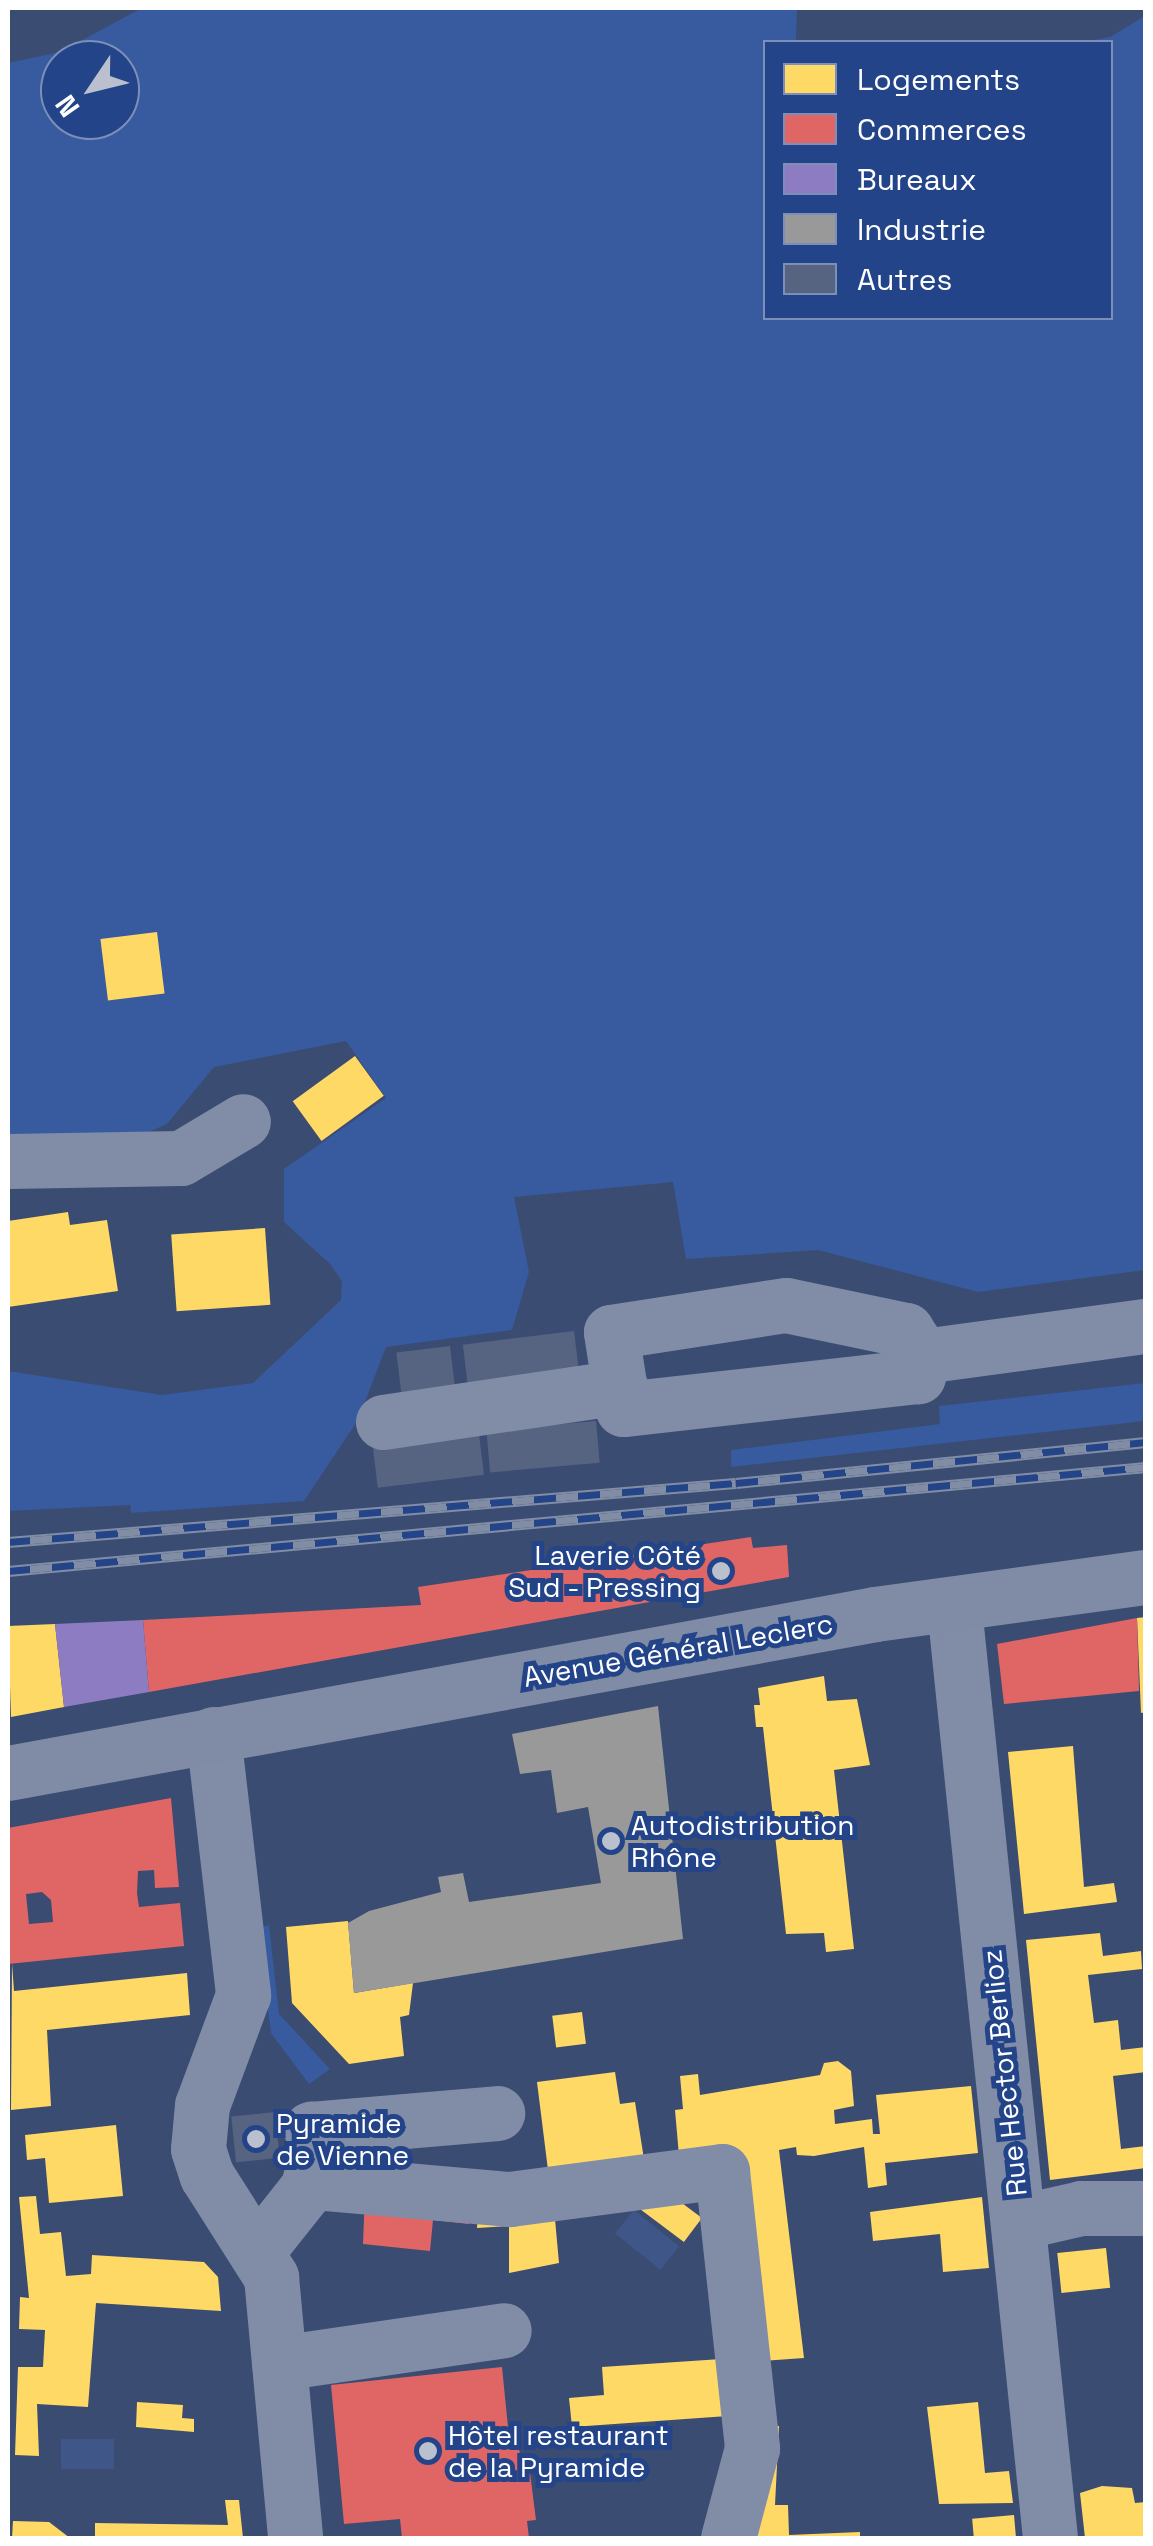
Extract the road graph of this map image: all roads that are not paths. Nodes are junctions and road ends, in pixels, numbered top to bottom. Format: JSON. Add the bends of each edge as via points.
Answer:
{"nodes":[{"id":1,"x":243,"y":1121,"type":"dead end"},
{"id":2,"x":8,"y":1162,"type":"edge"},
{"id":3,"x":1146,"y":1326,"type":"edge"},
{"id":4,"x":923,"y":1356,"type":"junction"},
{"id":5,"x":620,"y":1387,"type":"junction"},
{"id":6,"x":383,"y":1422,"type":"dead end"},
{"id":7,"x":1146,"y":1576,"type":"edge"},
{"id":8,"x":954,"y":1607,"type":"junction"},
{"id":9,"x":212,"y":1734,"type":"junction"},
{"id":10,"x":8,"y":1774,"type":"edge"},
{"id":11,"x":496,"y":2113,"type":"dead end"},
{"id":12,"x":326,"y":2183,"type":"dead end"},
{"id":13,"x":1146,"y":2208,"type":"edge"},
{"id":14,"x":1020,"y":2222,"type":"junction"},
{"id":15,"x":264,"y":2264,"type":"junction"},
{"id":16,"x":504,"y":2330,"type":"dead end"},
{"id":17,"x":279,"y":2363,"type":"junction"},
{"id":18,"x":296,"y":2538,"type":"edge"},
{"id":19,"x":728,"y":2538,"type":"edge"},
{"id":20,"x":1050,"y":2538,"type":"edge"}],
"edges":[{"from":1,"to":2,"type":"street","via":[[181,1158]]},
{"from":3,"to":4,"type":"street"},
{"from":4,"to":5,"type":"street","via":[[918,1376],[623,1409]]},
{"from":4,"to":5,"type":"street","via":[[906,1330],[786,1306],[611,1332]]},
{"from":5,"to":6,"type":"street"},
{"from":7,"to":8,"type":"main road","name":"Avenue Général Leclerc"},
{"from":8,"to":9,"type":"main road","name":"Avenue Général Leclerc","via":[[875,1614]]},
{"from":8,"to":14,"type":"street","name":"Rue Hector Berlioz"},
{"from":9,"to":10,"type":"main road","name":"Avenue Général Leclerc"},
{"from":9,"to":15,"type":"street","via":[[243,1995],[202,2105],[198,2148],[216,2192]]},
{"from":11,"to":15,"type":"street","via":[[310,2128],[316,2152],[308,2188]]},
{"from":12,"to":19,"type":"street","via":[[510,2199],[722,2170],[752,2448]]},
{"from":13,"to":14,"type":"street","via":[[1080,2208]]},
{"from":14,"to":20,"type":"street","name":"Rue Hector Berlioz"},
{"from":15,"to":17,"type":"street"},
{"from":16,"to":17,"type":"street"},
{"from":17,"to":18,"type":"street"}]}
